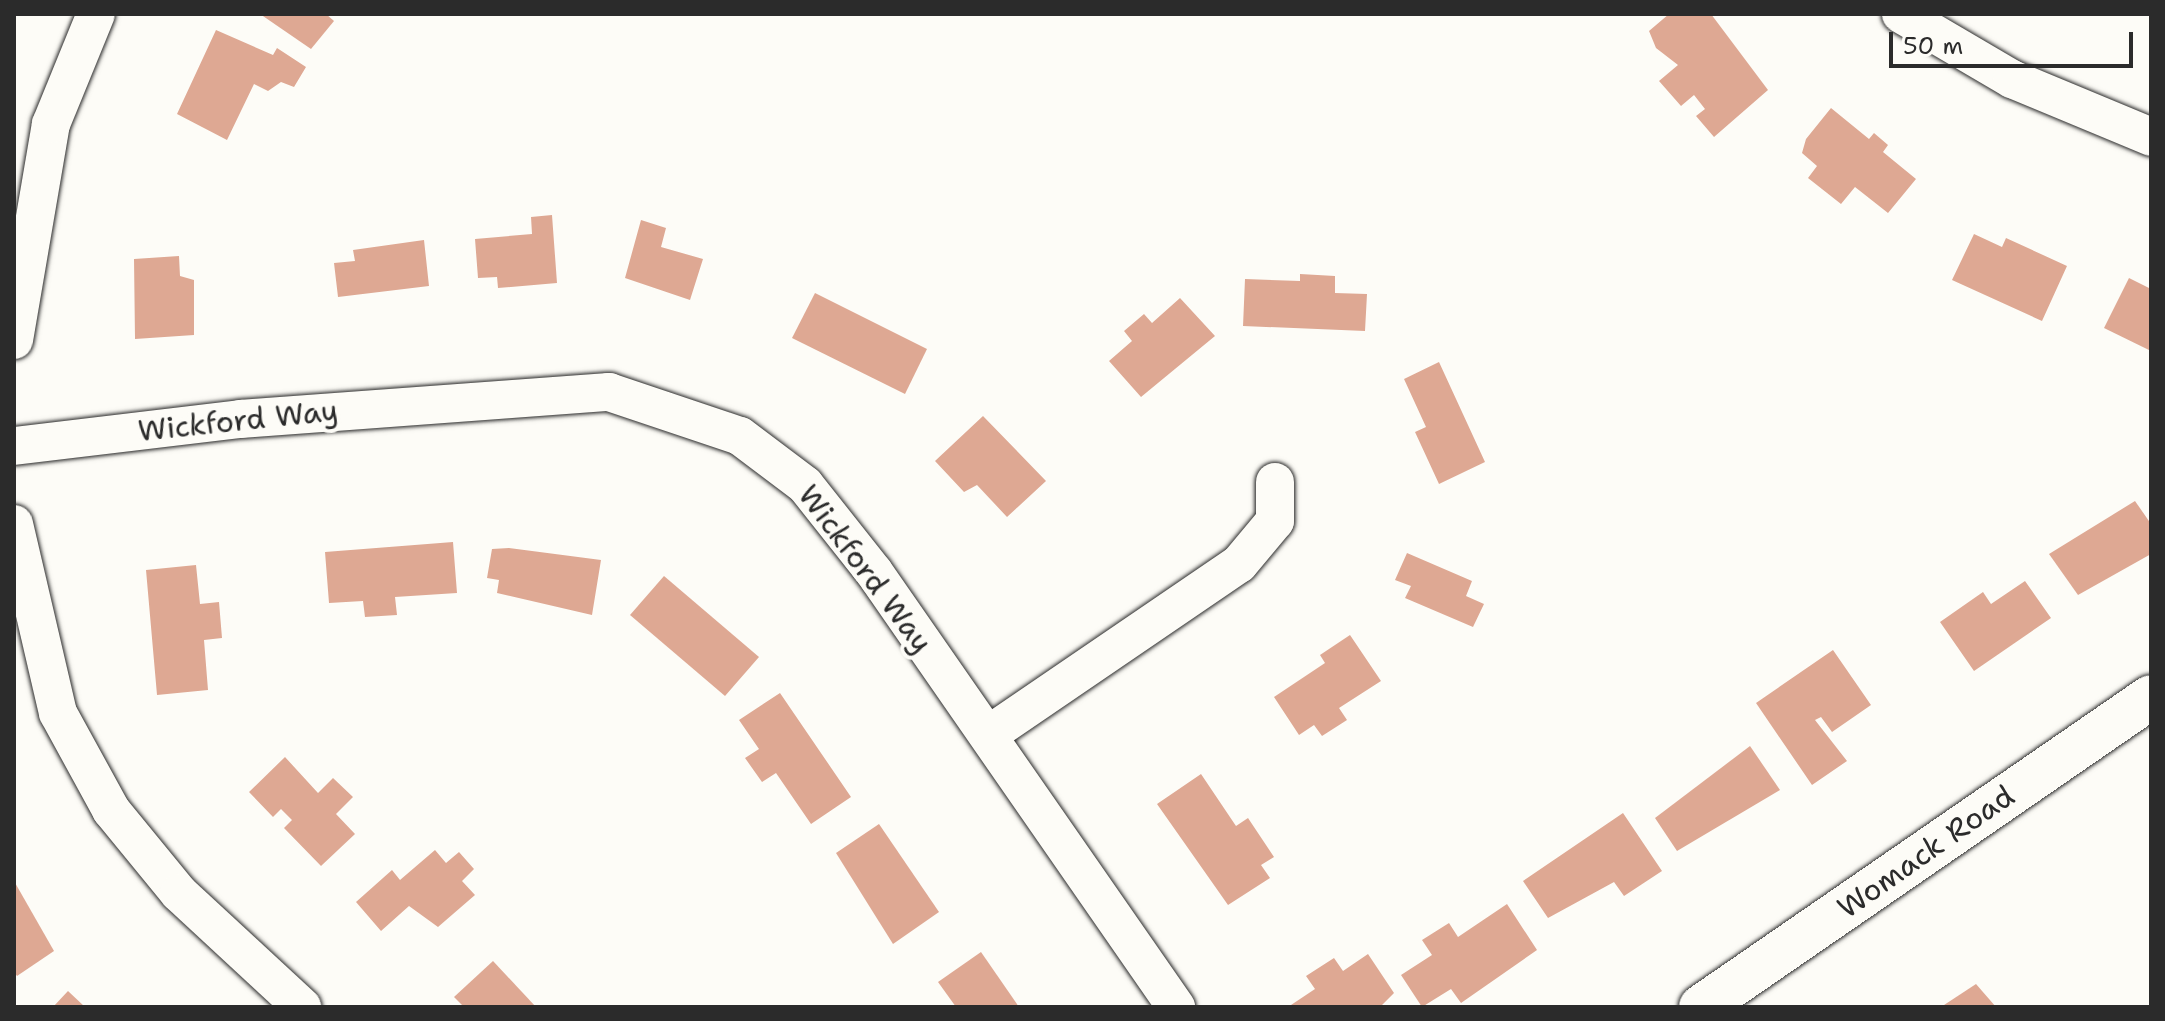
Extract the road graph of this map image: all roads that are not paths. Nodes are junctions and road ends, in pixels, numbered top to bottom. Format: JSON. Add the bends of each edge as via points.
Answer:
{"nodes":[{"id":1,"x":96,"y":14,"type":"edge"},
{"id":2,"x":1901,"y":14,"type":"edge"},
{"id":3,"x":2149,"y":130,"type":"edge"},
{"id":4,"x":14,"y":340,"type":"edge"},
{"id":5,"x":14,"y":446,"type":"edge"},
{"id":6,"x":1275,"y":482,"type":"dead end"},
{"id":7,"x":14,"y":524,"type":"edge"},
{"id":8,"x":2151,"y":697,"type":"edge"},
{"id":9,"x":988,"y":735,"type":"junction"},
{"id":10,"x":302,"y":1007,"type":"edge"},
{"id":11,"x":1176,"y":1007,"type":"edge"},
{"id":12,"x":1701,"y":1007,"type":"edge"}],
"edges":[{"from":1,"to":4,"type":"street","via":[[51,124],[18,284]]},
{"from":2,"to":3,"type":"street","via":[[2012,79]]},
{"from":5,"to":9,"type":"street","name":"Wickford Way","via":[[240,419],[609,392],[684,412],[740,436],[805,485]]},
{"from":6,"to":9,"type":"street","via":[[1275,521],[1239,564]]},
{"from":7,"to":10,"type":"street","via":[[58,713],[111,810],[179,893]]},
{"from":8,"to":12,"type":"street","name":"Womack Road"},
{"from":9,"to":11,"type":"street","name":"Wickford Way"}]}
